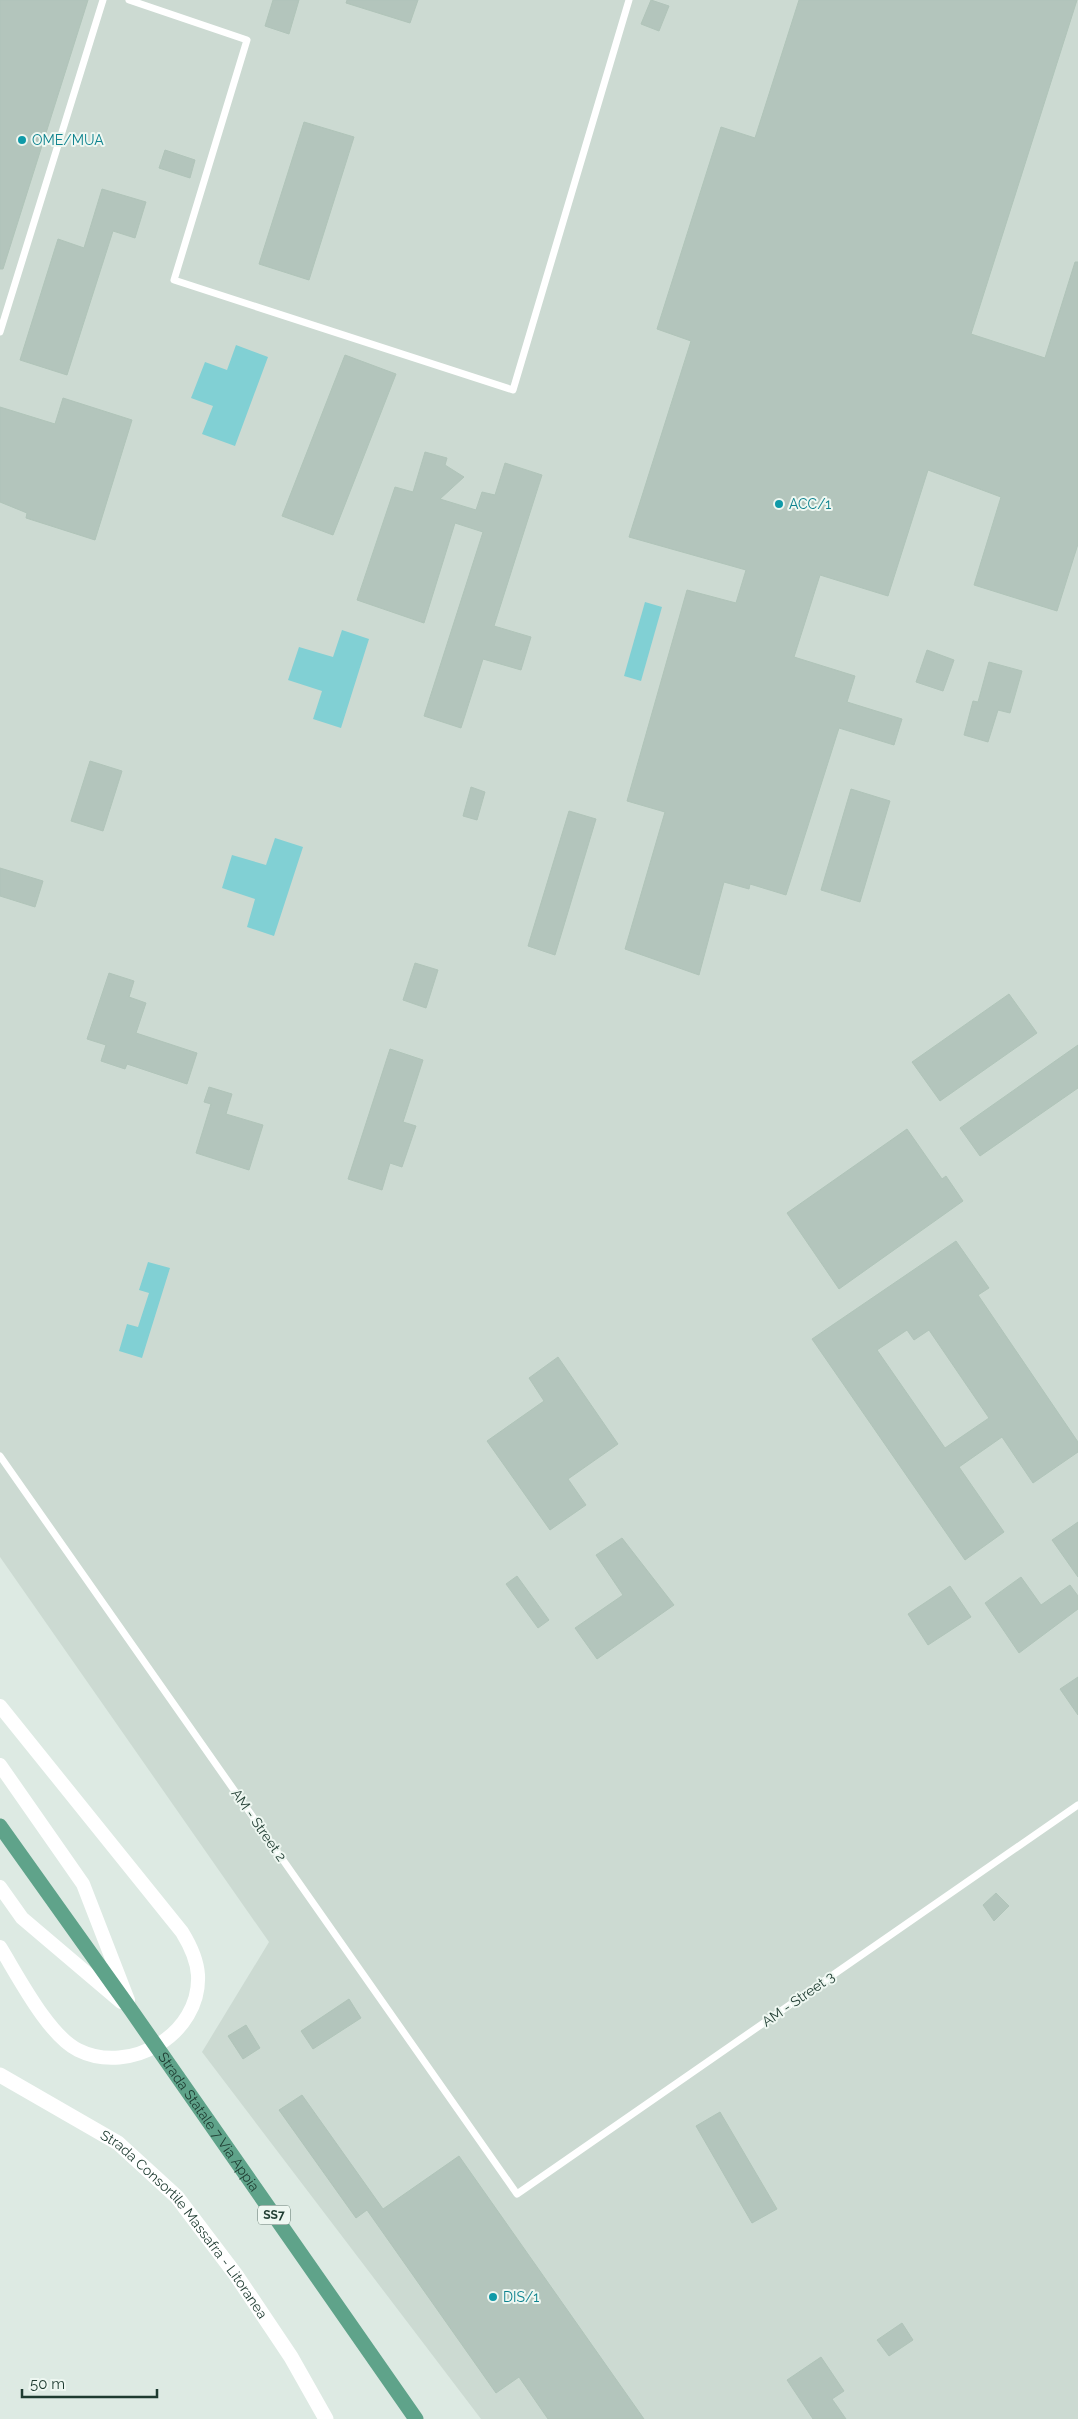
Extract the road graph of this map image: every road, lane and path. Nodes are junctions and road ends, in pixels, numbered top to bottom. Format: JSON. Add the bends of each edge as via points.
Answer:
{"nodes":[{"id":1,"x":103,"y":0,"type":"edge"},
{"id":2,"x":129,"y":0,"type":"edge"},
{"id":3,"x":629,"y":0,"type":"edge"},
{"id":4,"x":0,"y":332,"type":"edge"},
{"id":5,"x":0,"y":1456,"type":"edge"},
{"id":6,"x":0,"y":1706,"type":"edge"},
{"id":7,"x":0,"y":1765,"type":"edge"},
{"id":8,"x":1078,"y":1805,"type":"edge"},
{"id":9,"x":0,"y":1826,"type":"edge"},
{"id":10,"x":0,"y":1887,"type":"edge"},
{"id":11,"x":0,"y":1947,"type":"edge"},
{"id":12,"x":132,"y":2010,"type":"junction"},
{"id":13,"x":0,"y":2075,"type":"edge"},
{"id":14,"x":518,"y":2194,"type":"joint"},
{"id":15,"x":326,"y":2419,"type":"edge"},
{"id":16,"x":416,"y":2419,"type":"edge"}],
"edges":[{"from":1,"to":4,"type":"lane"},
{"from":2,"to":3,"type":"lane","via":[[247,40],[174,280],[513,390]]},
{"from":5,"to":14,"type":"lane","name":"AM - Street 2"},
{"from":6,"to":11,"type":"street","via":[[182,1932],[197,1967],[193,2007],[179,2027],[152,2048],[126,2057],[94,2056],[77,2050],[52,2028]]},
{"from":7,"to":12,"type":"street","via":[[83,1884]]},
{"from":8,"to":14,"type":"lane","name":"AM - Street 3"},
{"from":9,"to":12,"type":"main road","name":"Strada Statale 7 Via Appia","number":"SS7"},
{"from":10,"to":12,"type":"street","via":[[22,1918]]},
{"from":12,"to":16,"type":"main road","name":"Strada Statale 7 Via Appia","number":"SS7"},
{"from":13,"to":15,"type":"street","name":"Strada Consortile Massafra - Litoranea","via":[[118,2143],[177,2197],[291,2356]]}]}
